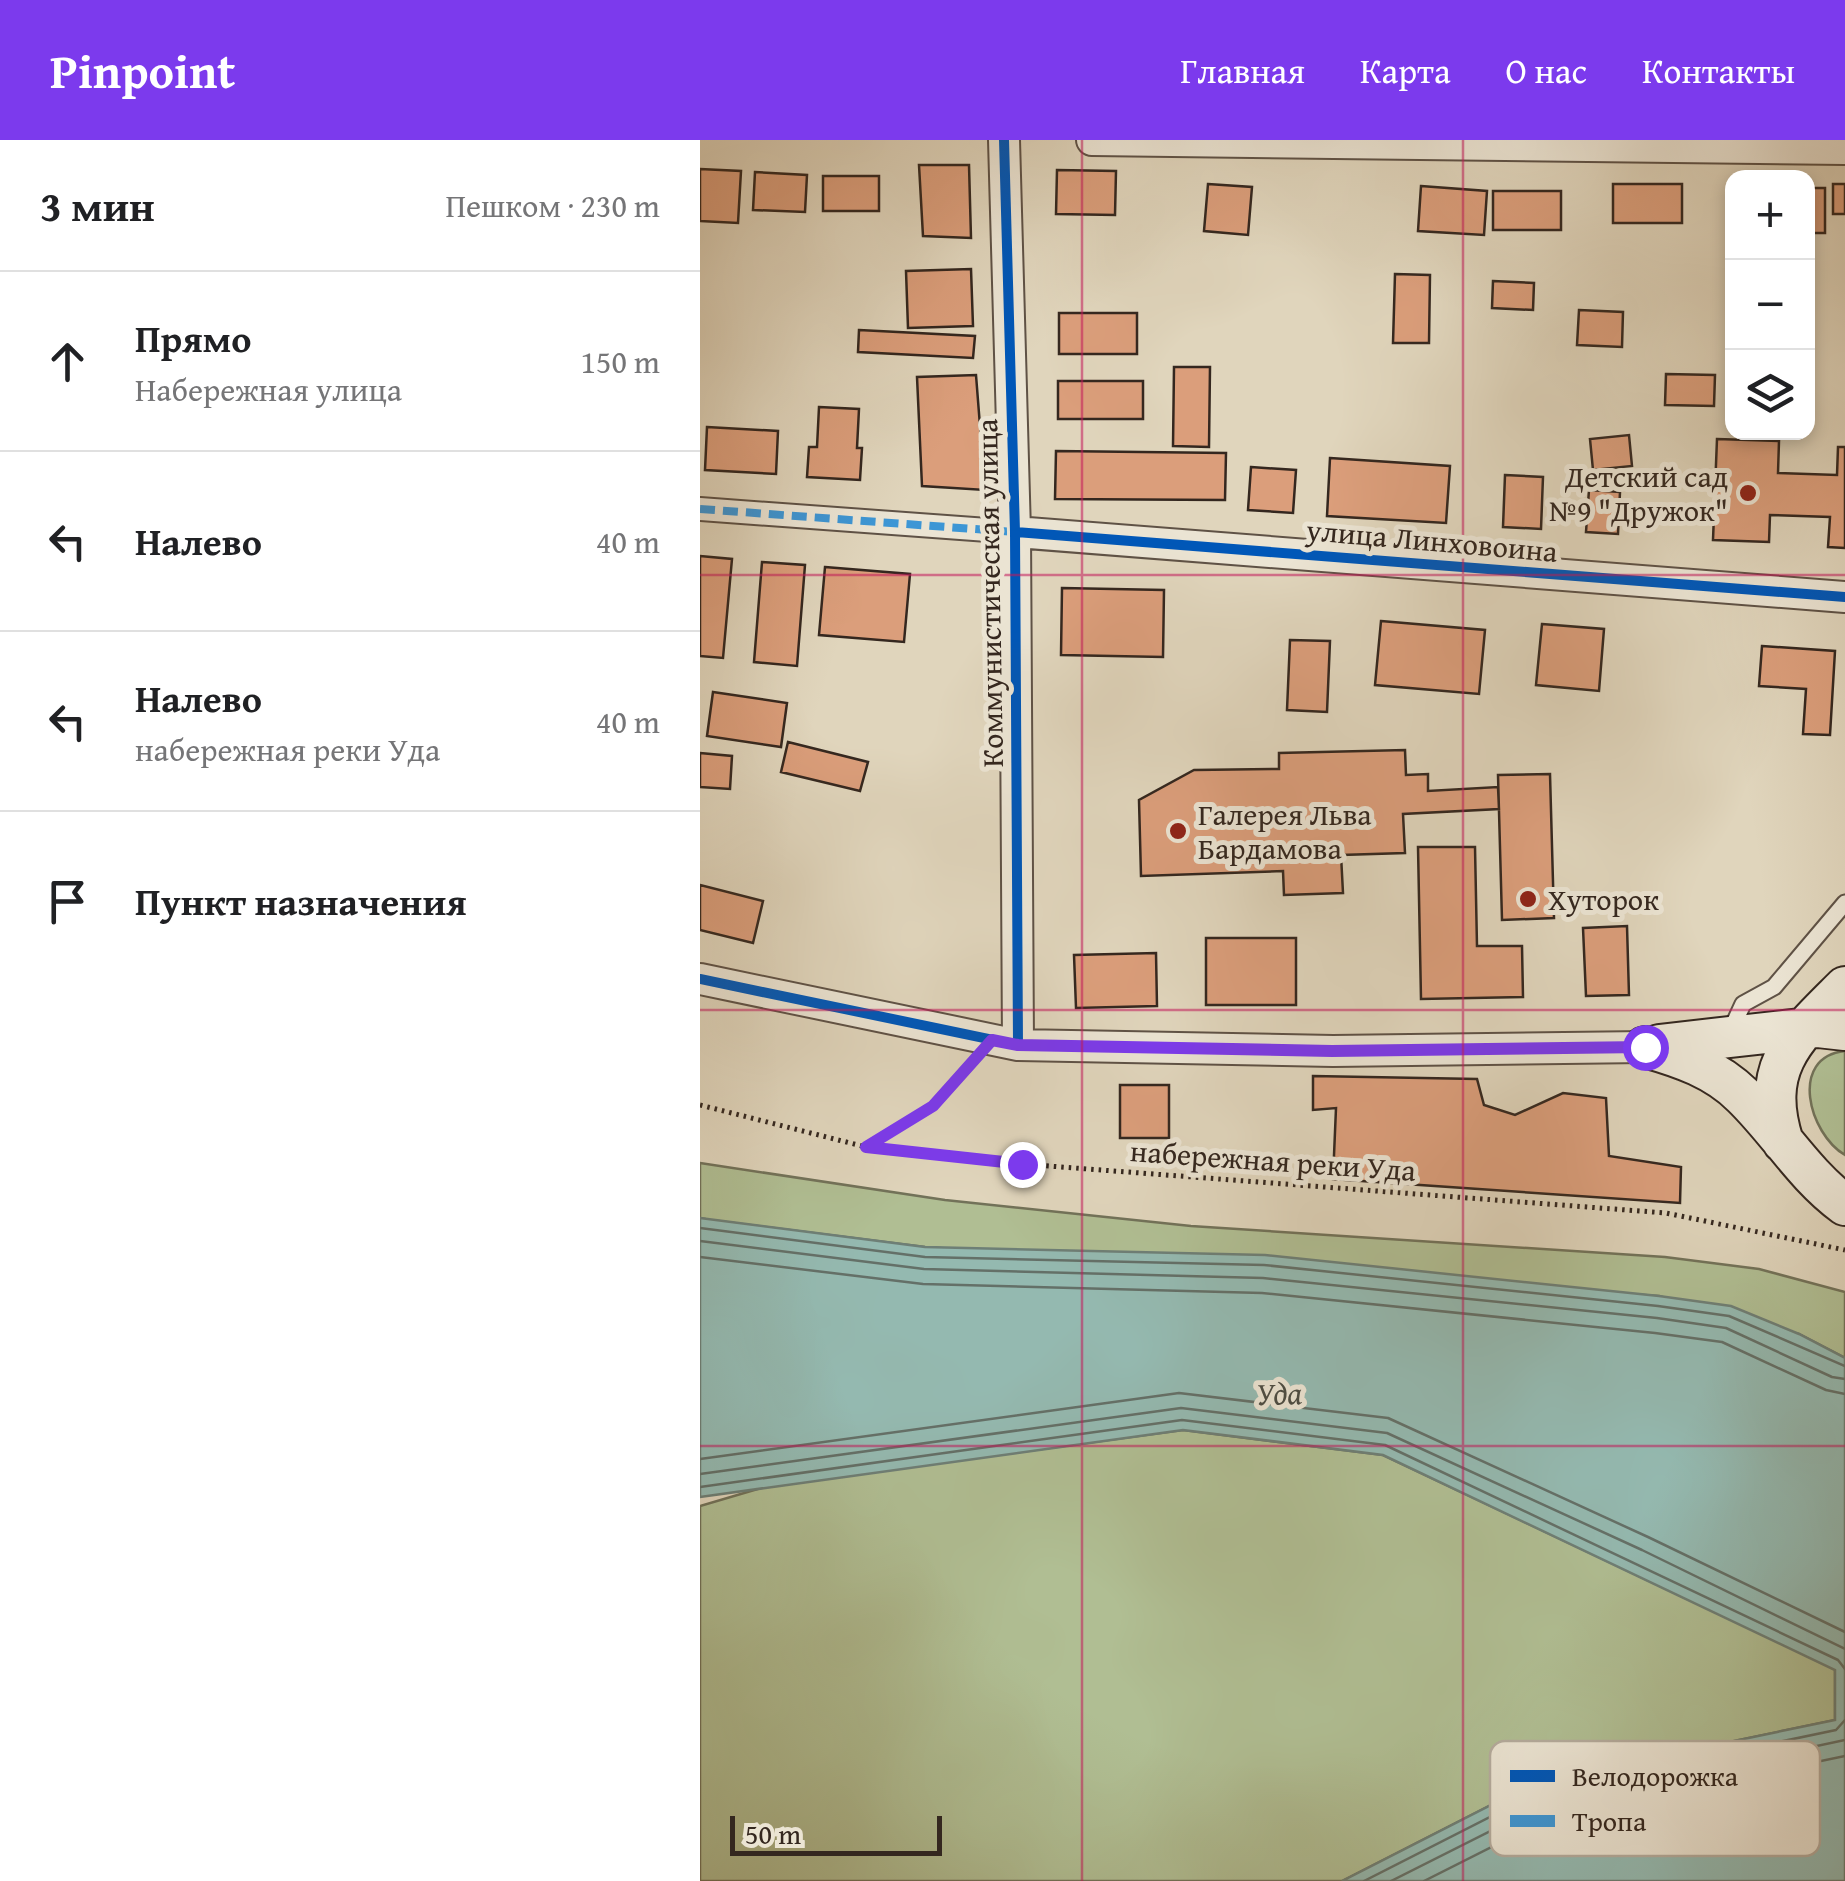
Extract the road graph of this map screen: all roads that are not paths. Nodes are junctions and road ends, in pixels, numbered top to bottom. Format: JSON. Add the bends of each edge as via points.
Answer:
{"nodes":[{"id":1,"x":1004,"y":140,"type":"edge"},
{"id":2,"x":1092,"y":140,"type":"edge"},
{"id":3,"x":1845,"y":149,"type":"edge"},
{"id":4,"x":700,"y":509,"type":"edge"},
{"id":5,"x":1015,"y":532,"type":"junction"},
{"id":6,"x":1845,"y":598,"type":"edge"},
{"id":7,"x":1845,"y":904,"type":"edge"},
{"id":8,"x":700,"y":978,"type":"edge"},
{"id":9,"x":1845,"y":987,"type":"edge"},
{"id":10,"x":1845,"y":1030,"type":"edge"},
{"id":11,"x":1800,"y":1032,"type":"junction"},
{"id":12,"x":1728,"y":1037,"type":"junction"},
{"id":13,"x":1005,"y":1043,"type":"junction"},
{"id":14,"x":1645,"y":1047,"type":"junction"},
{"id":15,"x":1782,"y":1142,"type":"junction"},
{"id":16,"x":1837,"y":1195,"type":"edge"}],
"edges":[{"from":1,"to":5,"type":"street","name":"Коммунистическая улица"},
{"from":2,"to":3,"type":"street"},
{"from":4,"to":5,"type":"street"},
{"from":5,"to":6,"type":"street","name":"улица Линховоина"},
{"from":5,"to":13,"type":"street","name":"Коммунистическая улица"},
{"from":7,"to":12,"type":"lane","via":[[1774,986],[1744,1004]]},
{"from":8,"to":13,"type":"street"},
{"from":9,"to":11,"type":"main road"},
{"from":10,"to":11,"type":"main road"},
{"from":11,"to":12,"type":"main road"},
{"from":11,"to":15,"type":"main road","via":[[1775,1081]]},
{"from":12,"to":14,"type":"main road"},
{"from":13,"to":14,"type":"street","via":[[1332,1051]]},
{"from":14,"to":15,"type":"main road","via":[[1727,1082]]},
{"from":15,"to":16,"type":"main road"}]}
